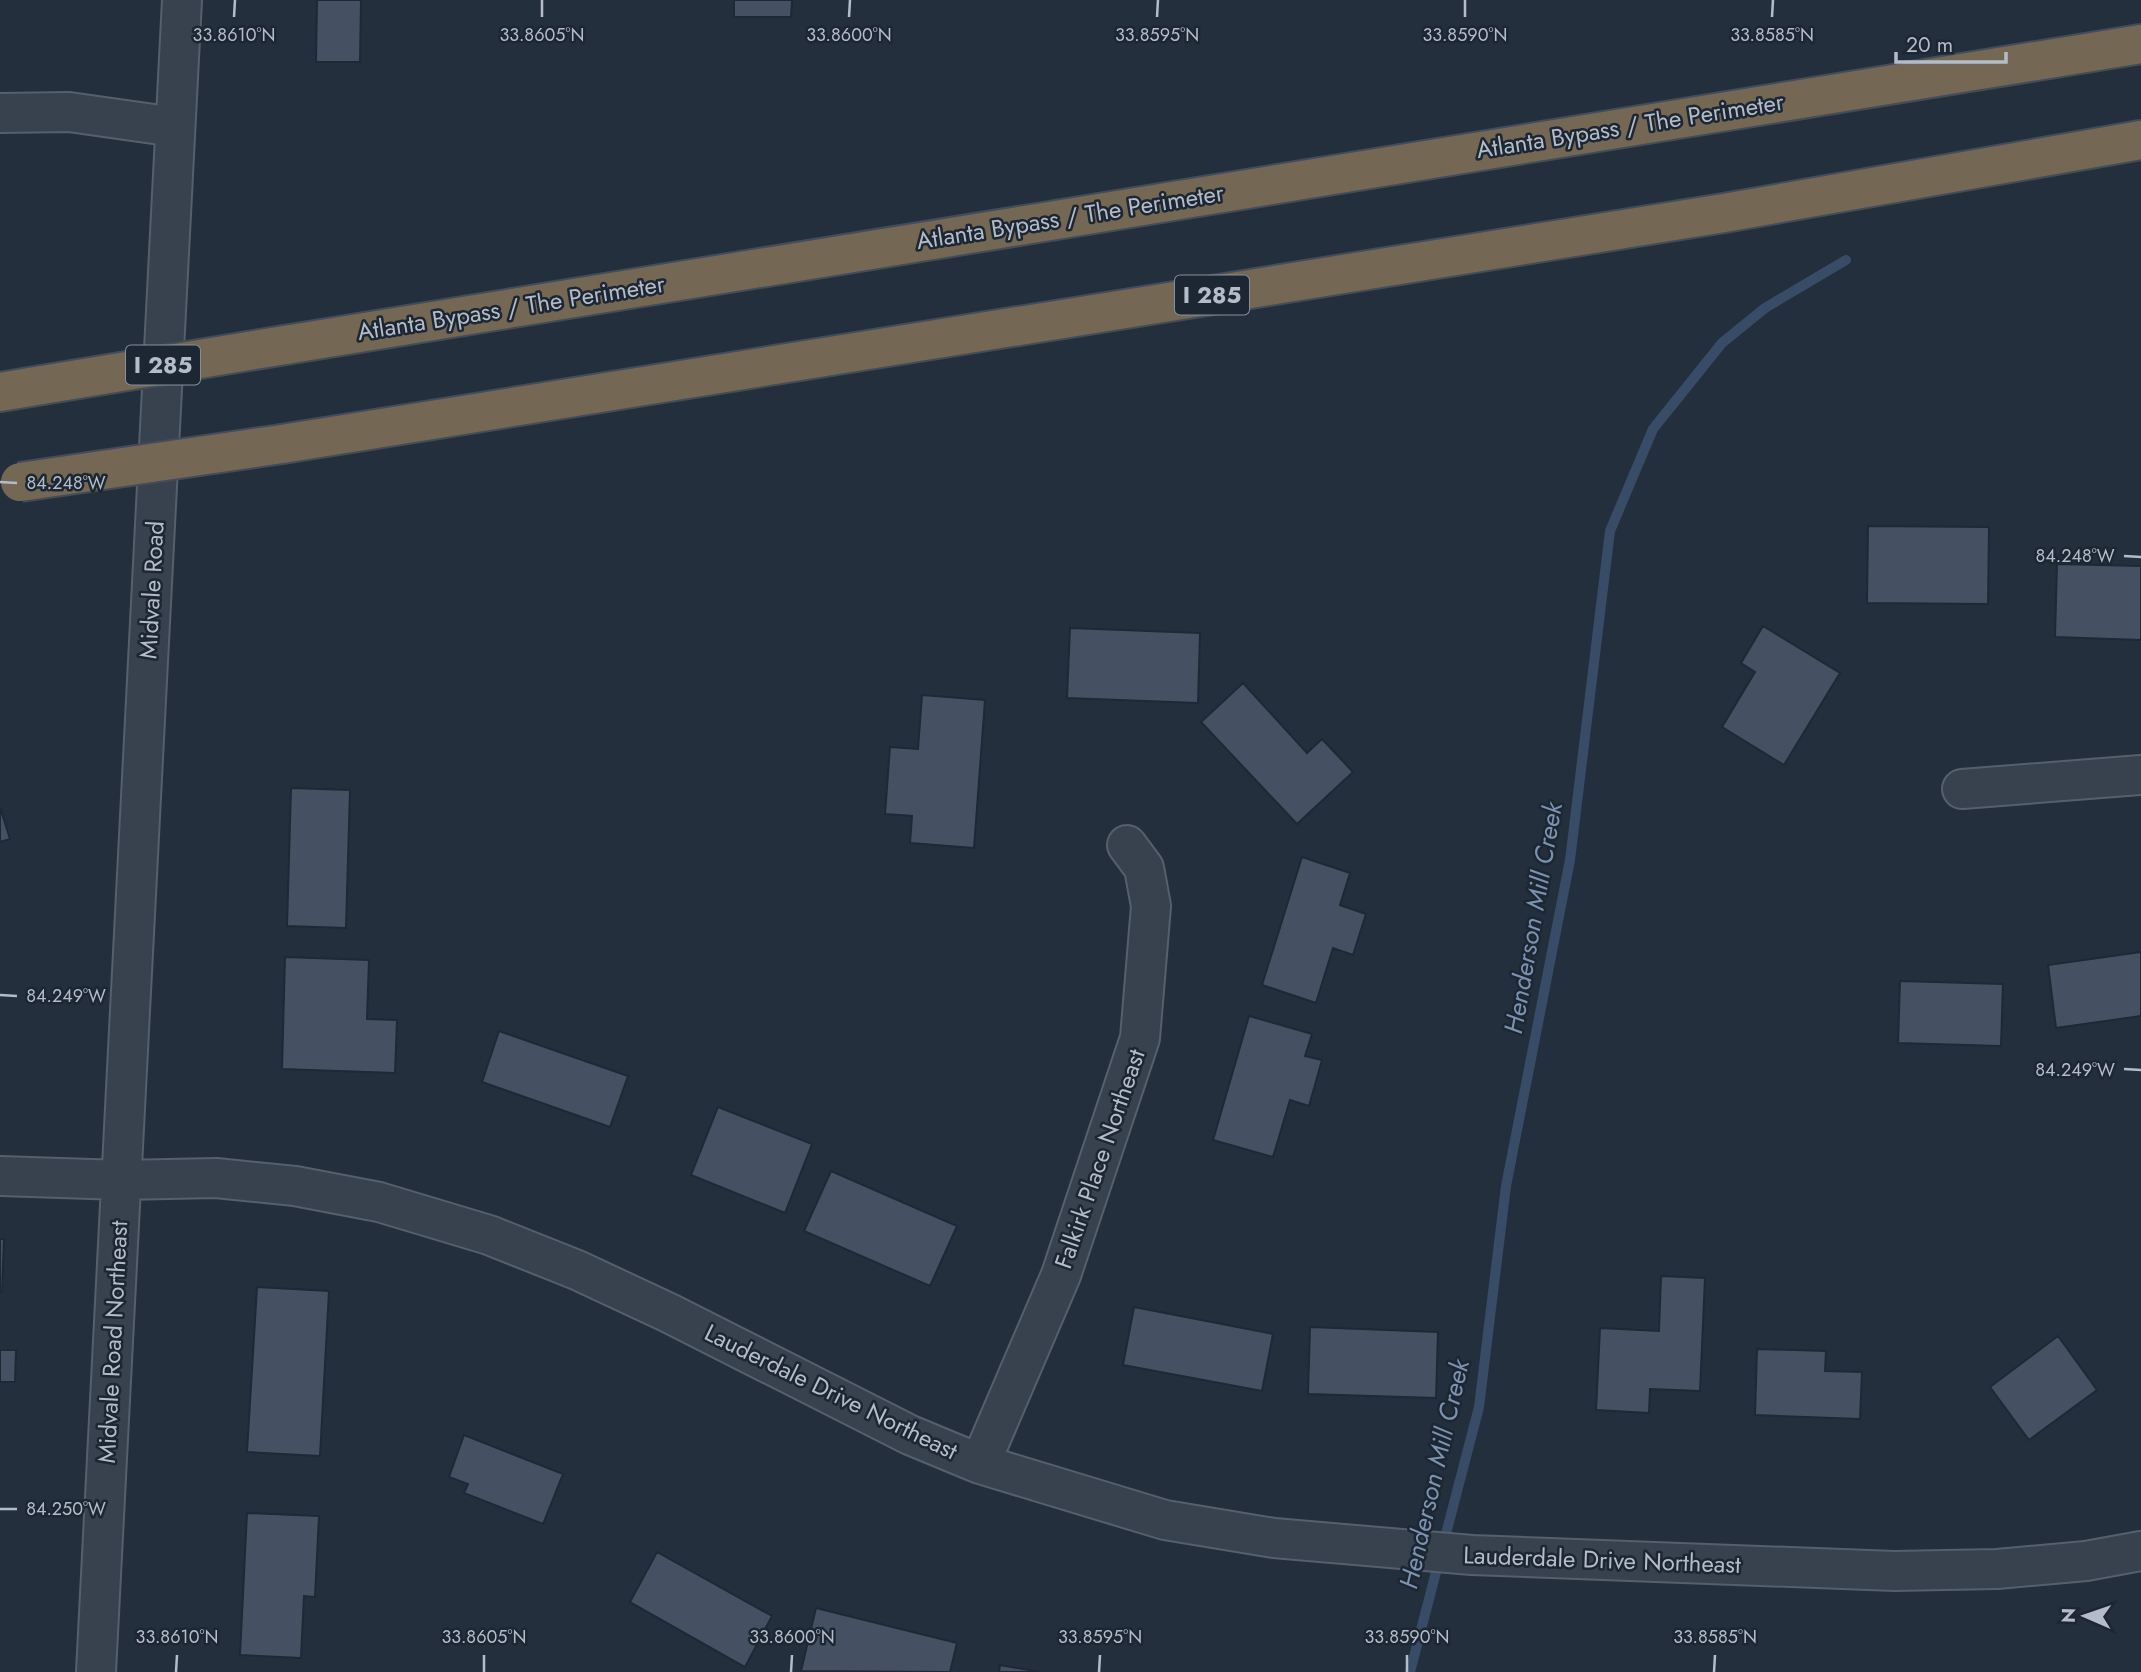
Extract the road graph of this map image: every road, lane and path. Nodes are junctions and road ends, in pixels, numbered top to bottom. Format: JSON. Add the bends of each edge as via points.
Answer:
{"nodes":[{"id":1,"x":182,"y":0,"type":"edge"},
{"id":2,"x":2141,"y":44,"type":"edge"},
{"id":3,"x":0,"y":113,"type":"edge"},
{"id":4,"x":175,"y":127,"type":"junction"},
{"id":5,"x":2141,"y":140,"type":"edge"},
{"id":6,"x":0,"y":392,"type":"edge"},
{"id":7,"x":10,"y":483,"type":"edge"},
{"id":8,"x":2141,"y":775,"type":"edge"},
{"id":9,"x":1962,"y":789,"type":"dead end"},
{"id":10,"x":1127,"y":845,"type":"dead end"},
{"id":11,"x":0,"y":1176,"type":"edge"},
{"id":12,"x":121,"y":1180,"type":"junction"},
{"id":13,"x":980,"y":1464,"type":"junction"},
{"id":14,"x":2141,"y":1551,"type":"edge"},
{"id":15,"x":96,"y":1672,"type":"edge"}],
"edges":[{"from":1,"to":4,"type":"street","name":"Midvale Road"},
{"from":2,"to":6,"type":"highway","name":"Atlanta Bypass / The Perimeter","number":"I 285","bridge":true},
{"from":3,"to":4,"type":"street","via":[[69,112]]},
{"from":4,"to":12,"type":"street","name":"Midvale Road"},
{"from":5,"to":7,"type":"highway","number":"I 285","bridge":true,"via":[[1724,213]]},
{"from":8,"to":9,"type":"street"},
{"from":10,"to":13,"type":"street","name":"Falkirk Place Northeast","via":[[1144,868],[1151,906],[1140,1038],[1061,1275]]},
{"from":11,"to":12,"type":"street","name":"Lauderdale Drive Northeast"},
{"from":12,"to":13,"type":"street","name":"Lauderdale Drive Northeast","via":[[216,1178],[295,1186],[379,1202],[489,1235],[577,1270],[910,1435]]},
{"from":12,"to":15,"type":"street","name":"Midvale Road Northeast"},
{"from":13,"to":14,"type":"street","name":"Lauderdale Drive Northeast","via":[[1165,1520],[1274,1538],[1472,1555],[1894,1571],[1997,1569]]}]}
